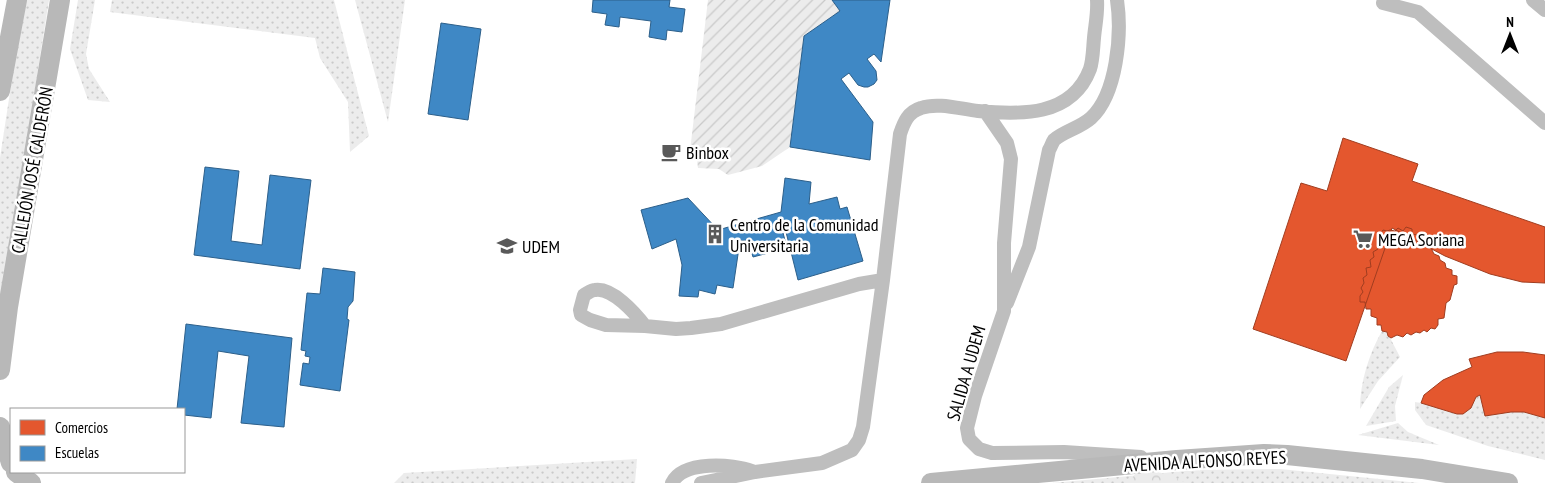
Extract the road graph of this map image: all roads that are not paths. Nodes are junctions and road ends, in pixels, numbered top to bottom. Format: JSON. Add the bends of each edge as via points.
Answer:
{"nodes":[{"id":1,"x":17,"y":0,"type":"edge"},
{"id":2,"x":60,"y":0,"type":"edge"},
{"id":3,"x":1098,"y":0,"type":"edge"},
{"id":4,"x":1117,"y":0,"type":"edge"},
{"id":5,"x":1427,"y":0,"type":"edge"},
{"id":6,"x":1533,"y":0,"type":"edge"},
{"id":7,"x":1383,"y":3,"type":"dead end"},
{"id":8,"x":1545,"y":10,"type":"edge"},
{"id":9,"x":1418,"y":12,"type":"junction"},
{"id":10,"x":0,"y":91,"type":"edge"},
{"id":11,"x":985,"y":111,"type":"junction"},
{"id":12,"x":1545,"y":123,"type":"edge"},
{"id":13,"x":883,"y":280,"type":"junction"},
{"id":14,"x":1004,"y":311,"type":"junction"},
{"id":15,"x":4,"y":313,"type":"edge"},
{"id":16,"x":645,"y":326,"type":"dead end"},
{"id":17,"x":0,"y":370,"type":"edge"},
{"id":18,"x":0,"y":427,"type":"edge"},
{"id":19,"x":10,"y":460,"type":"edge"},
{"id":20,"x":1177,"y":460,"type":"junction"},
{"id":21,"x":755,"y":472,"type":"junction"},
{"id":22,"x":672,"y":483,"type":"edge"},
{"id":23,"x":700,"y":483,"type":"edge"},
{"id":24,"x":931,"y":483,"type":"edge"},
{"id":25,"x":1508,"y":483,"type":"edge"}],
"edges":[{"from":1,"to":10,"type":"main road"},
{"from":2,"to":15,"type":"main road","name":"CALLEJÓN JOSÉ CALDERÓN"},
{"from":3,"to":11,"type":"street","via":[[1091,68],[1067,100],[1053,108],[1028,112]]},
{"from":4,"to":14,"type":"street","via":[[1118,42],[1108,92],[1091,119],[1054,141],[1049,150],[1028,247]]},
{"from":5,"to":9,"type":"street"},
{"from":6,"to":8,"type":"street"},
{"from":7,"to":9,"type":"street"},
{"from":9,"to":12,"type":"street"},
{"from":11,"to":13,"type":"street","via":[[928,107],[912,112],[904,121]]},
{"from":11,"to":14,"type":"street","name":"SALIDA A UDEM","via":[[1007,143],[1012,159],[1004,243]]},
{"from":13,"to":16,"type":"street","via":[[721,324],[676,329]]},
{"from":13,"to":21,"type":"street","via":[[859,440],[852,450],[822,463]]},
{"from":14,"to":20,"type":"street","name":"SALIDA A UDEM","via":[[967,428],[972,444],[992,453],[1064,452]]},
{"from":15,"to":17,"type":"main road","name":"CALLEJÓN JOSÉ CALDERÓN"},
{"from":18,"to":19,"type":"main road"},
{"from":20,"to":24,"type":"main road","name":"AVENIDA ALFONSO REYES"},
{"from":20,"to":25,"type":"main road","name":"AVENIDA ALFONSO REYES","via":[[1287,455],[1422,469]]},
{"from":21,"to":22,"type":"street","via":[[738,466],[702,466],[683,472]]},
{"from":21,"to":23,"type":"street"}]}
